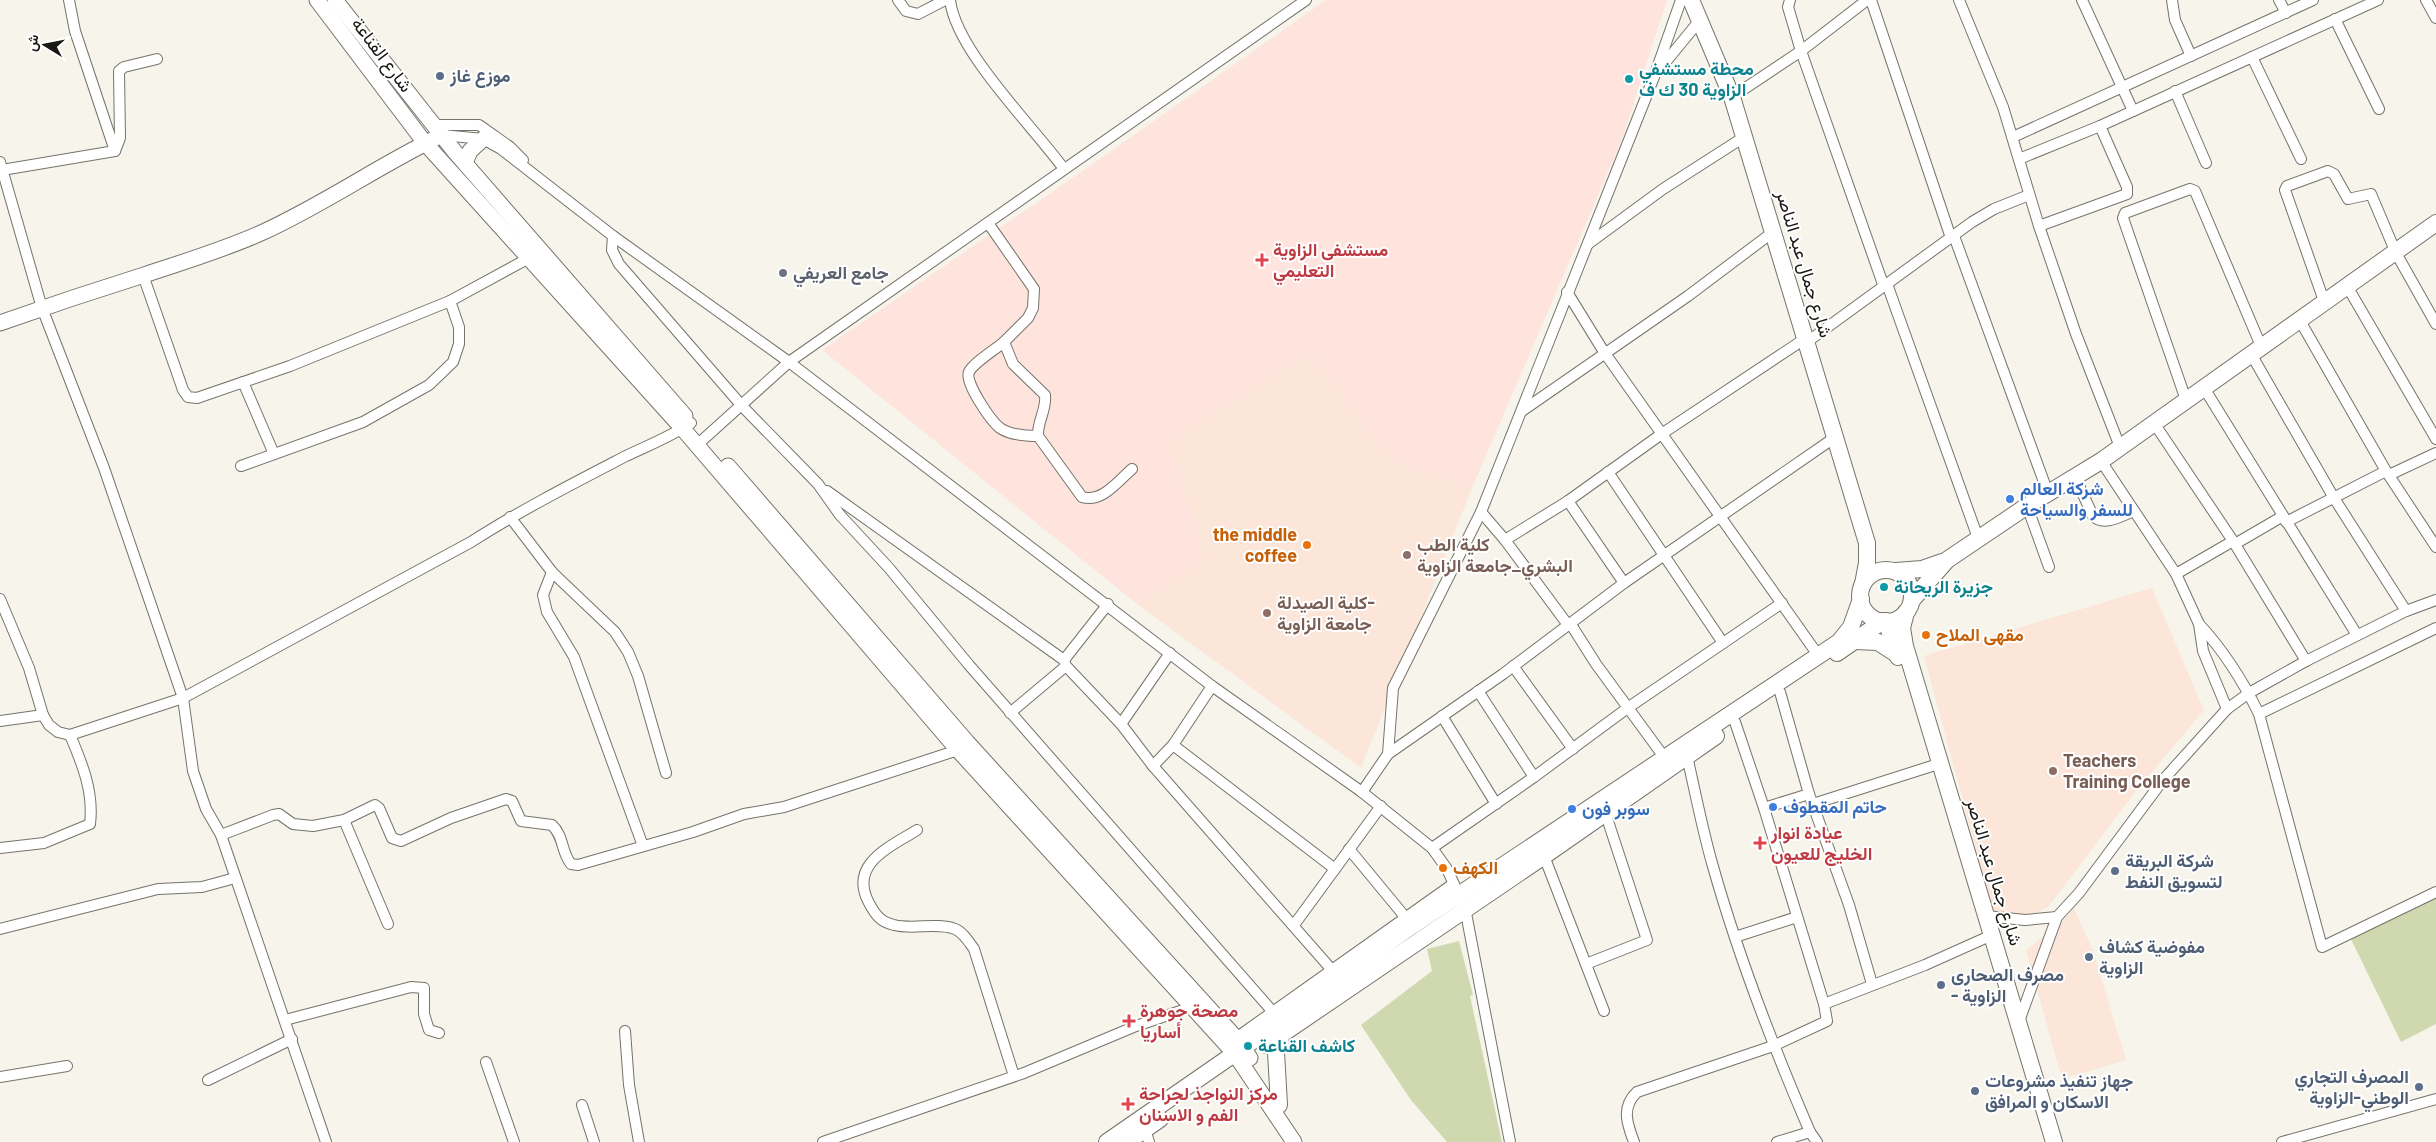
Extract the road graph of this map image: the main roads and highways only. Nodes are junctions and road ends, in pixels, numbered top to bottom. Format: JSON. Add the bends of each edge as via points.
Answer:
{"nodes":[{"id":1,"x":317,"y":0,"type":"edge"},
{"id":2,"x":335,"y":0,"type":"edge"},
{"id":3,"x":1691,"y":0,"type":"edge"},
{"id":4,"x":438,"y":130,"type":"junction"},
{"id":5,"x":422,"y":138,"type":"junction"},
{"id":6,"x":483,"y":139,"type":"road end"},
{"id":7,"x":465,"y":164,"type":"junction"},
{"id":8,"x":2436,"y":223,"type":"edge"},
{"id":9,"x":0,"y":323,"type":"edge"},
{"id":10,"x":687,"y":426,"type":"junction"},
{"id":11,"x":1867,"y":543,"type":"junction"},
{"id":12,"x":1947,"y":560,"type":"junction"},
{"id":13,"x":1893,"y":571,"type":"junction"},
{"id":14,"x":1862,"y":591,"type":"junction"},
{"id":15,"x":1909,"y":606,"type":"junction"},
{"id":16,"x":1884,"y":621,"type":"junction"},
{"id":17,"x":1855,"y":641,"type":"junction"},
{"id":18,"x":1898,"y":655,"type":"junction"},
{"id":19,"x":1459,"y":896,"type":"junction"},
{"id":20,"x":1988,"y":937,"type":"junction"},
{"id":21,"x":2016,"y":1028,"type":"junction"},
{"id":22,"x":1282,"y":1034,"type":"junction"},
{"id":23,"x":1241,"y":1052,"type":"junction"},
{"id":24,"x":1279,"y":1105,"type":"junction"},
{"id":25,"x":1147,"y":1136,"type":"edge"},
{"id":26,"x":1107,"y":1142,"type":"edge"},
{"id":27,"x":1127,"y":1142,"type":"edge"},
{"id":28,"x":1294,"y":1142,"type":"edge"},
{"id":29,"x":1303,"y":1142,"type":"edge"},
{"id":30,"x":2045,"y":1142,"type":"edge"},
{"id":31,"x":2054,"y":1142,"type":"edge"}],
"edges":[{"from":1,"to":5,"type":"main road","name":"شارع القناعة"},
{"from":2,"to":4,"type":"main road","name":"شارع القناعة"},
{"from":3,"to":11,"type":"main road","name":"شارع جمال عبد الناصر","via":[[1732,97]]},
{"from":4,"to":5,"type":"main road"},
{"from":4,"to":7,"type":"main road","name":"شارع القناعة"},
{"from":5,"to":9,"type":"main road","via":[[401,158],[261,233],[202,256]]},
{"from":5,"to":10,"type":"main road","name":"شارع القناعة","via":[[529,258]]},
{"from":6,"to":7,"type":"main road","via":[[470,151]]},
{"from":7,"to":10,"type":"main road","name":"شارع القناعة"},
{"from":8,"to":12,"type":"main road","via":[[2120,448]]},
{"from":10,"to":23,"type":"main road","via":[[963,746]]},
{"from":11,"to":13,"type":"main road","name":"شارع جمال عبد الناصر","via":[[1877,558]]},
{"from":11,"to":14,"type":"main road","name":"شارع جمال عبد الناصر"},
{"from":12,"to":13,"type":"main road","via":[[1922,568]]},
{"from":12,"to":15,"type":"main road"},
{"from":13,"to":14,"type":"main road","via":[[1874,572]]},
{"from":13,"to":15,"type":"main road","via":[[1909,582]]},
{"from":14,"to":16,"type":"main road","via":[[1866,612]]},
{"from":14,"to":19,"type":"main road","name":"شارع جمال عبد الناصر","via":[[1856,618],[1839,642]]},
{"from":15,"to":16,"type":"main road","via":[[1895,620]]},
{"from":15,"to":20,"type":"main road","name":"شارع جمال عبد الناصر","via":[[1902,628],[1905,646],[1986,916]]},
{"from":16,"to":17,"type":"main road"},
{"from":16,"to":18,"type":"main road","name":"شارع جمال عبد الناصر"},
{"from":17,"to":18,"type":"main road","via":[[1878,642]]},
{"from":17,"to":19,"type":"main road","via":[[1544,856]]},
{"from":18,"to":20,"type":"main road","name":"شارع جمال عبد الناصر"},
{"from":19,"to":22,"type":"main road"},
{"from":19,"to":23,"type":"main road","via":[[1358,964]]},
{"from":20,"to":21,"type":"main road","name":"شارع جمال عبد الناصر"},
{"from":21,"to":30,"type":"main road","name":"شارع جمال عبد الناصر"},
{"from":21,"to":31,"type":"main road","name":"شارع جمال عبد الناصر"},
{"from":22,"to":23,"type":"main road"},
{"from":22,"to":24,"type":"main road","via":[[1276,1052]]},
{"from":23,"to":24,"type":"main road"},
{"from":23,"to":25,"type":"main road"},
{"from":23,"to":26,"type":"main road"},
{"from":23,"to":28,"type":"main road"},
{"from":24,"to":29,"type":"main road"},
{"from":25,"to":27,"type":"main road"}]}
